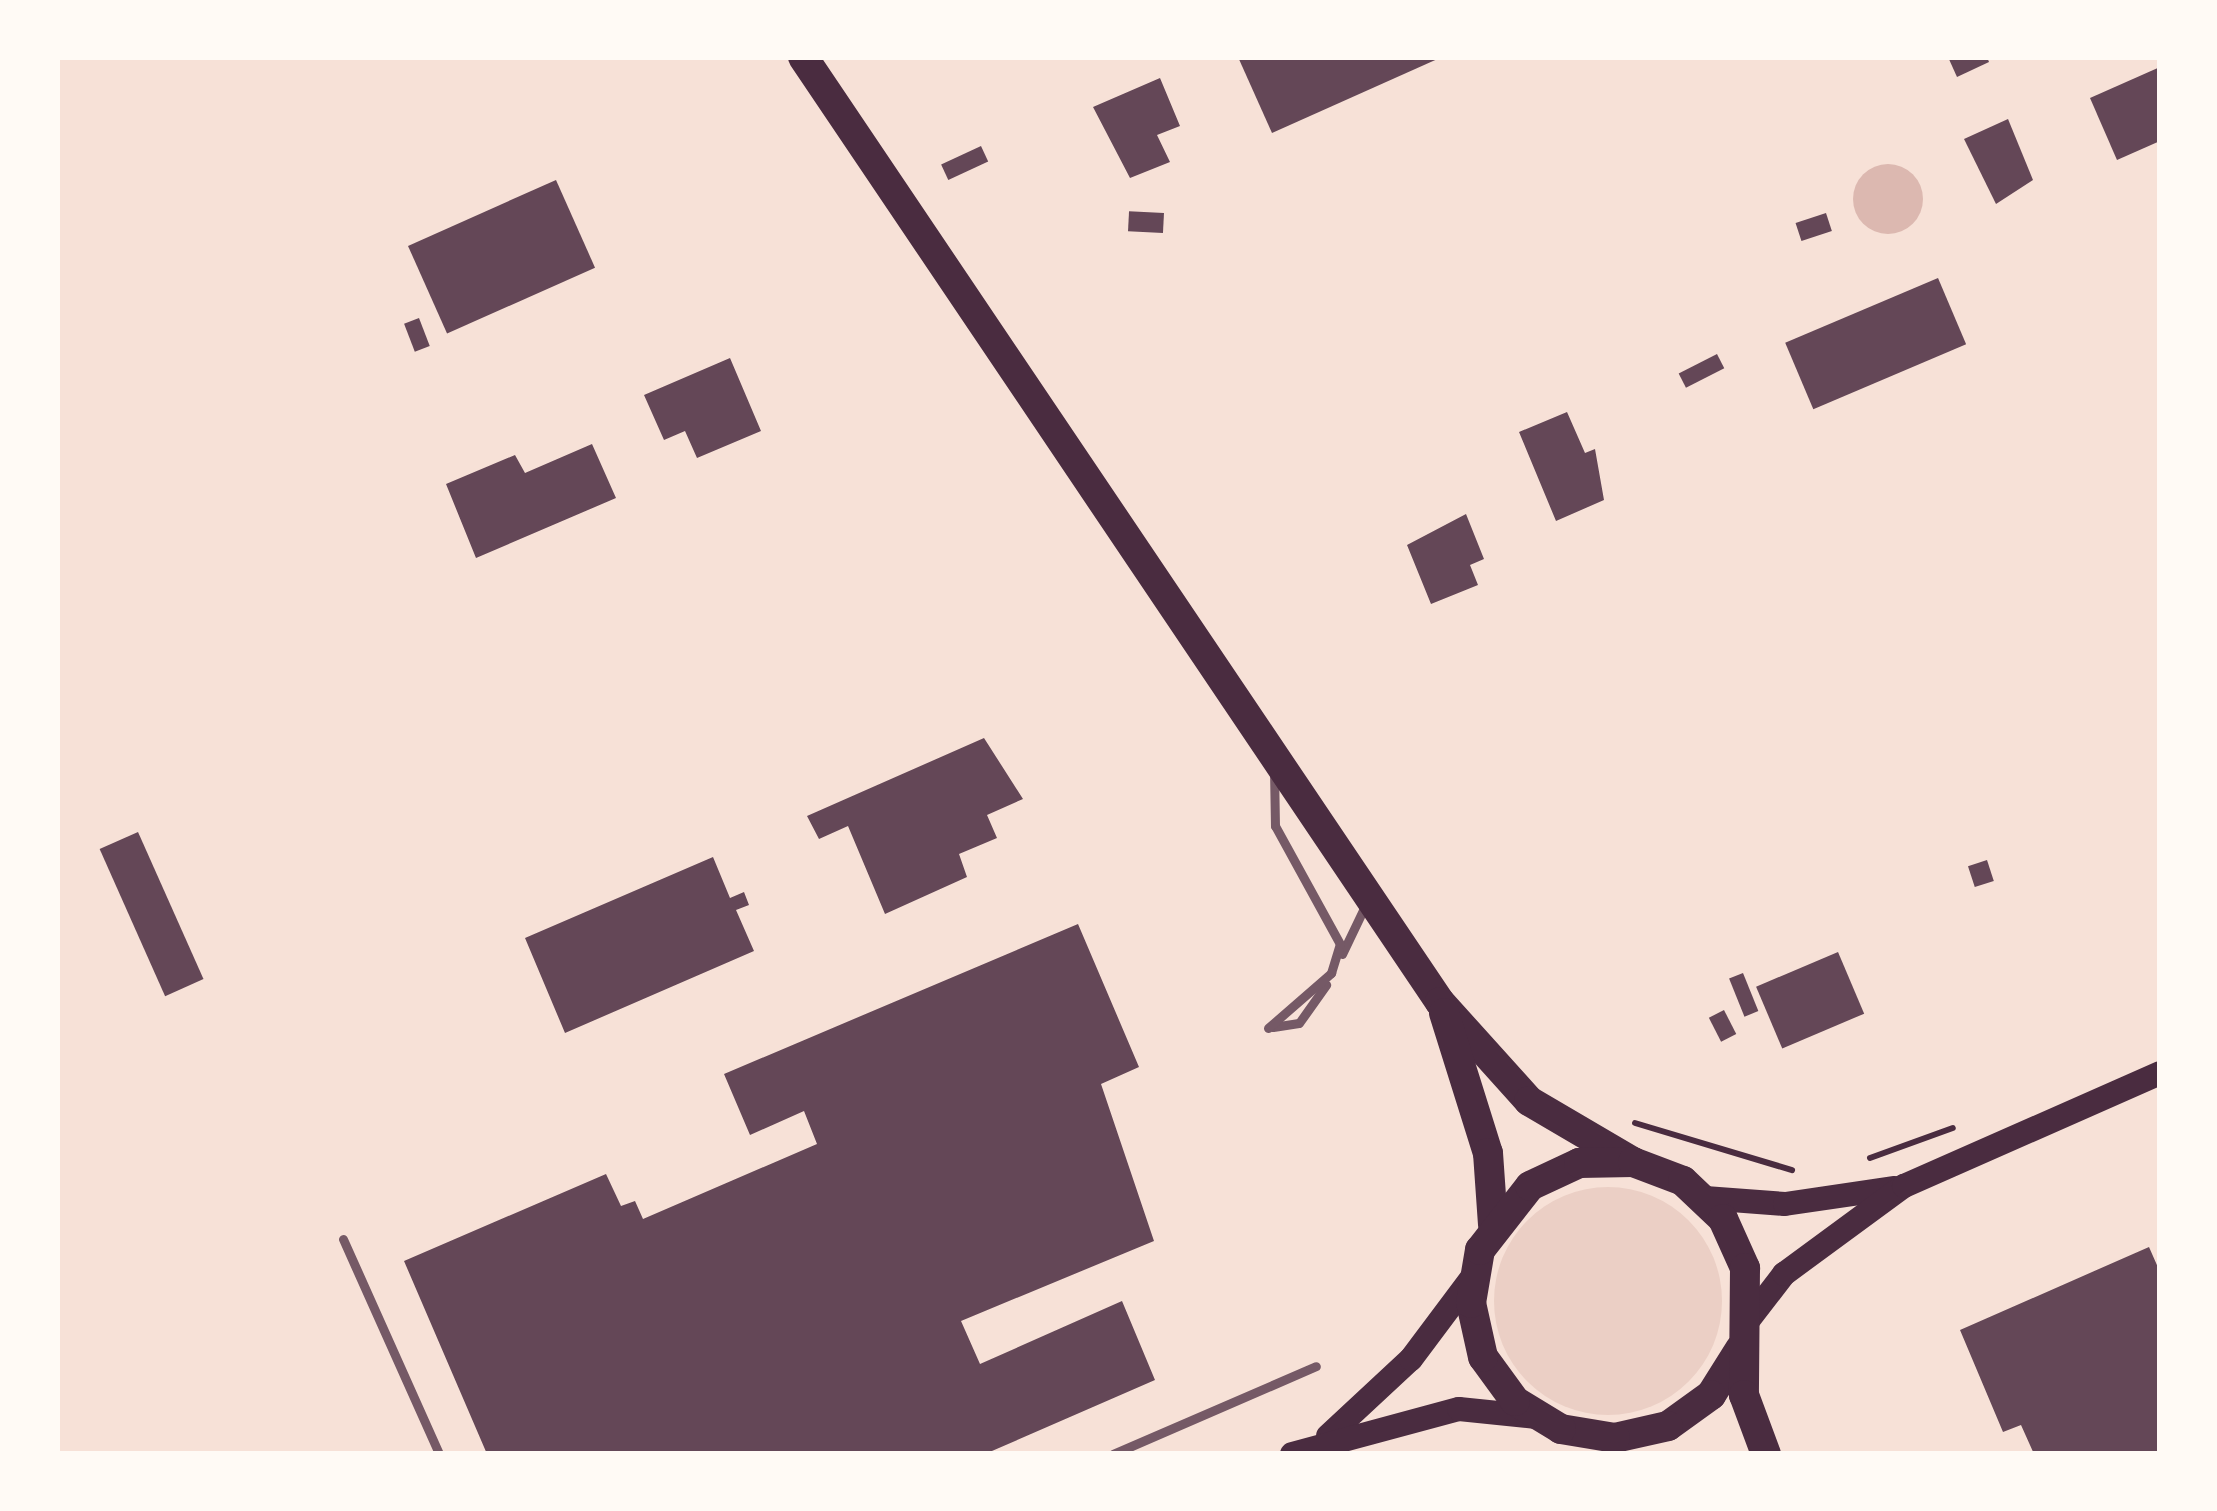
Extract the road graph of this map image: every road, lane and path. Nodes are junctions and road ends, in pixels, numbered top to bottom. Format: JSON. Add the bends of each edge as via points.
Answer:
{"nodes":[{"id":1,"x":803,"y":57,"type":"edge"},
{"id":2,"x":1274,"y":758,"type":"junction"},
{"id":3,"x":1369,"y":897,"type":"junction"},
{"id":4,"x":1440,"y":1002,"type":"junction"},
{"id":5,"x":2160,"y":1072,"type":"edge"},
{"id":6,"x":1624,"y":1121,"type":"dead end"},
{"id":7,"x":1966,"y":1123,"type":"dead end"},
{"id":8,"x":1633,"y":1162,"type":"junction"},
{"id":9,"x":1853,"y":1164,"type":"dead end"},
{"id":10,"x":1805,"y":1170,"type":"dead end"},
{"id":11,"x":1904,"y":1186,"type":"junction"},
{"id":12,"x":1705,"y":1198,"type":"junction"},
{"id":13,"x":1492,"y":1226,"type":"junction"},
{"id":14,"x":343,"y":1240,"type":"dead end"},
{"id":15,"x":1473,"y":1276,"type":"junction"},
{"id":16,"x":1744,"y":1335,"type":"junction"},
{"id":17,"x":1316,"y":1366,"type":"dead end"},
{"id":18,"x":1537,"y":1418,"type":"junction"},
{"id":19,"x":1635,"y":1437,"type":"junction"},
{"id":20,"x":1326,"y":1438,"type":"junction"},
{"id":21,"x":440,"y":1454,"type":"edge"},
{"id":22,"x":1113,"y":1454,"type":"edge"},
{"id":23,"x":1292,"y":1454,"type":"edge"},
{"id":24,"x":1670,"y":1454,"type":"edge"},
{"id":25,"x":1766,"y":1454,"type":"edge"}],
"edges":[{"from":1,"to":2,"type":"main road"},
{"from":2,"to":3,"type":"main road"},
{"from":2,"to":3,"type":"lane","via":[[1275,826],[1340,944],[1331,974],[1268,1028],[1299,1023],[1318,999]]},
{"from":3,"to":4,"type":"main road"},
{"from":4,"to":8,"type":"main road","via":[[1529,1101]]},
{"from":4,"to":13,"type":"main road","via":[[1488,1154]]},
{"from":5,"to":11,"type":"main road"},
{"from":6,"to":10,"type":"path","via":[[1754,1167]]},
{"from":7,"to":9,"type":"path"},
{"from":8,"to":12,"type":"main road"},
{"from":8,"to":13,"type":"main road","via":[[1553,1172]]},
{"from":11,"to":12,"type":"main road","via":[[1785,1204]]},
{"from":11,"to":16,"type":"main road","via":[[1784,1274]]},
{"from":12,"to":16,"type":"main road","via":[[1741,1255]]},
{"from":13,"to":15,"type":"main road"},
{"from":14,"to":21,"type":"lane"},
{"from":15,"to":18,"type":"main road","via":[[1484,1357]]},
{"from":15,"to":20,"type":"main road","via":[[1411,1359]]},
{"from":16,"to":19,"type":"main road","via":[[1690,1413]]},
{"from":16,"to":25,"type":"main road"},
{"from":17,"to":22,"type":"lane"},
{"from":18,"to":19,"type":"main road","via":[[1588,1437]]},
{"from":18,"to":20,"type":"main road","via":[[1460,1409]]},
{"from":19,"to":24,"type":"main road"},
{"from":20,"to":23,"type":"main road"}]}
